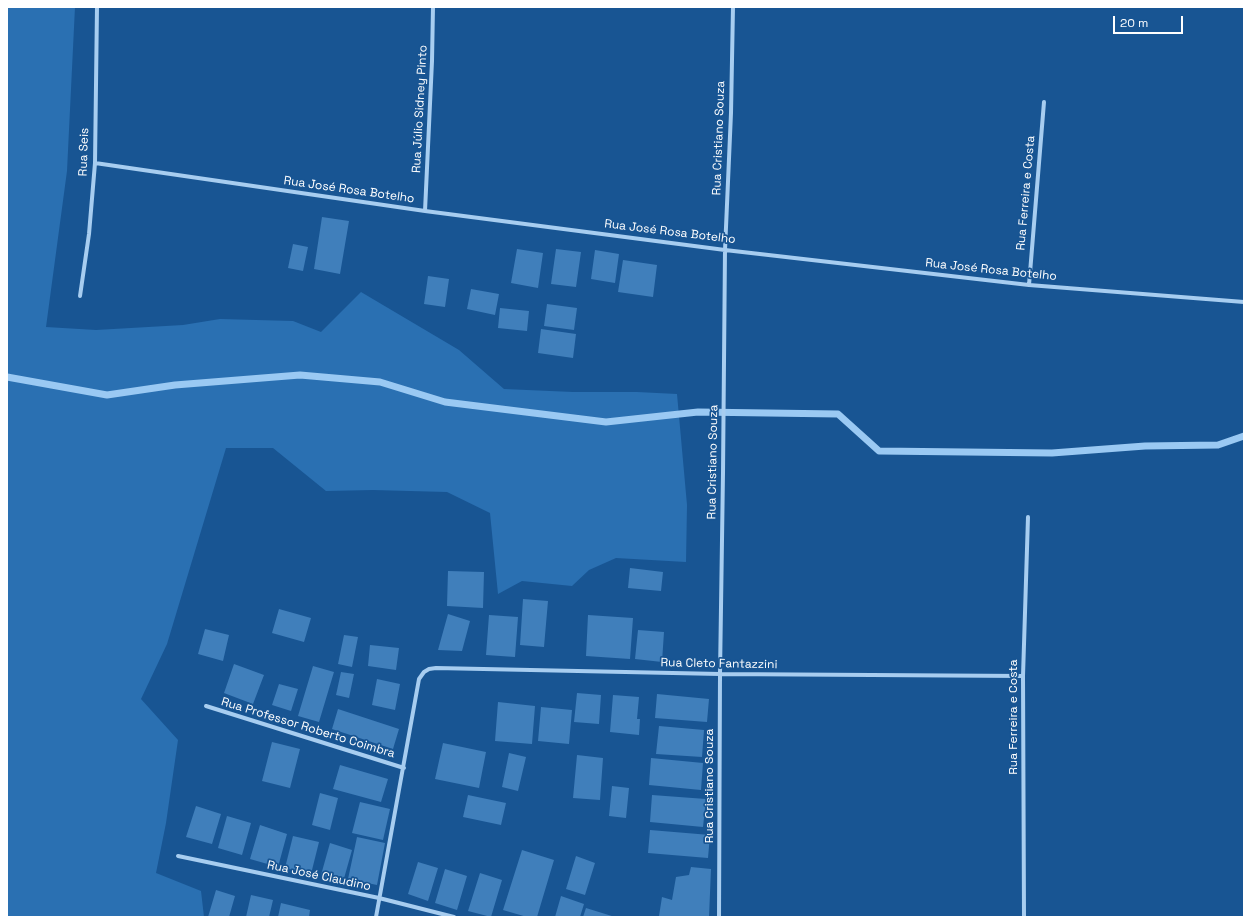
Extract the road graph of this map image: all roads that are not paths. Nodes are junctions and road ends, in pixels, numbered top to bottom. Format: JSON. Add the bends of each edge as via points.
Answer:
{"nodes":[{"id":1,"x":97,"y":7,"type":"edge"},
{"id":2,"x":433,"y":7,"type":"edge"},
{"id":3,"x":733,"y":7,"type":"edge"},
{"id":4,"x":1044,"y":102,"type":"dead end"},
{"id":5,"x":95,"y":163,"type":"junction"},
{"id":6,"x":425,"y":211,"type":"junction"},
{"id":7,"x":725,"y":250,"type":"junction"},
{"id":8,"x":1029,"y":285,"type":"junction"},
{"id":9,"x":80,"y":296,"type":"dead end"},
{"id":10,"x":1244,"y":302,"type":"edge"},
{"id":11,"x":1028,"y":517,"type":"dead end"},
{"id":12,"x":720,"y":674,"type":"junction"},
{"id":13,"x":1023,"y":676,"type":"junction"},
{"id":14,"x":419,"y":679,"type":"joint"},
{"id":15,"x":206,"y":706,"type":"dead end"},
{"id":16,"x":404,"y":768,"type":"junction"},
{"id":17,"x":178,"y":856,"type":"dead end"},
{"id":18,"x":379,"y":898,"type":"junction"},
{"id":19,"x":376,"y":917,"type":"edge"},
{"id":20,"x":454,"y":917,"type":"edge"},
{"id":21,"x":719,"y":917,"type":"edge"},
{"id":22,"x":1024,"y":917,"type":"edge"}],
"edges":[{"from":1,"to":5,"type":"street","name":"Rua Seis"},
{"from":2,"to":6,"type":"street","name":"Rua Júlio Sidney Pinto"},
{"from":3,"to":7,"type":"street","name":"Rua Cristiano Souza"},
{"from":4,"to":8,"type":"street","name":"Rua Ferreira e Costa"},
{"from":5,"to":6,"type":"street","name":"Rua José Rosa Botelho"},
{"from":5,"to":9,"type":"street","name":"Rua Seis"},
{"from":6,"to":7,"type":"street","name":"Rua José Rosa Botelho"},
{"from":7,"to":8,"type":"street","name":"Rua José Rosa Botelho"},
{"from":7,"to":12,"type":"street","name":"Rua Cristiano Souza"},
{"from":8,"to":10,"type":"street","name":"Rua José Rosa Botelho"},
{"from":11,"to":13,"type":"street","name":"Rua Ferreira e Costa"},
{"from":12,"to":13,"type":"street","name":"Rua Cleto Fantazzini"},
{"from":12,"to":14,"type":"street","name":"Rua Cleto Fantazzini","via":[[436,668],[424,672]]},
{"from":12,"to":21,"type":"street","name":"Rua Cristiano Souza"},
{"from":13,"to":22,"type":"street","name":"Rua Ferreira e Costa"},
{"from":14,"to":16,"type":"street","name":"Rua Professor Roberto Coimbra"},
{"from":15,"to":16,"type":"street","name":"Rua Professor Roberto Coimbra"},
{"from":16,"to":18,"type":"street","name":"Rua Professor Roberto Coimbra"},
{"from":17,"to":18,"type":"street","name":"Rua José Claudino"},
{"from":18,"to":19,"type":"street","name":"Rua Professor Roberto Coimbra"},
{"from":18,"to":20,"type":"street","name":"Rua José Claudino"}]}
